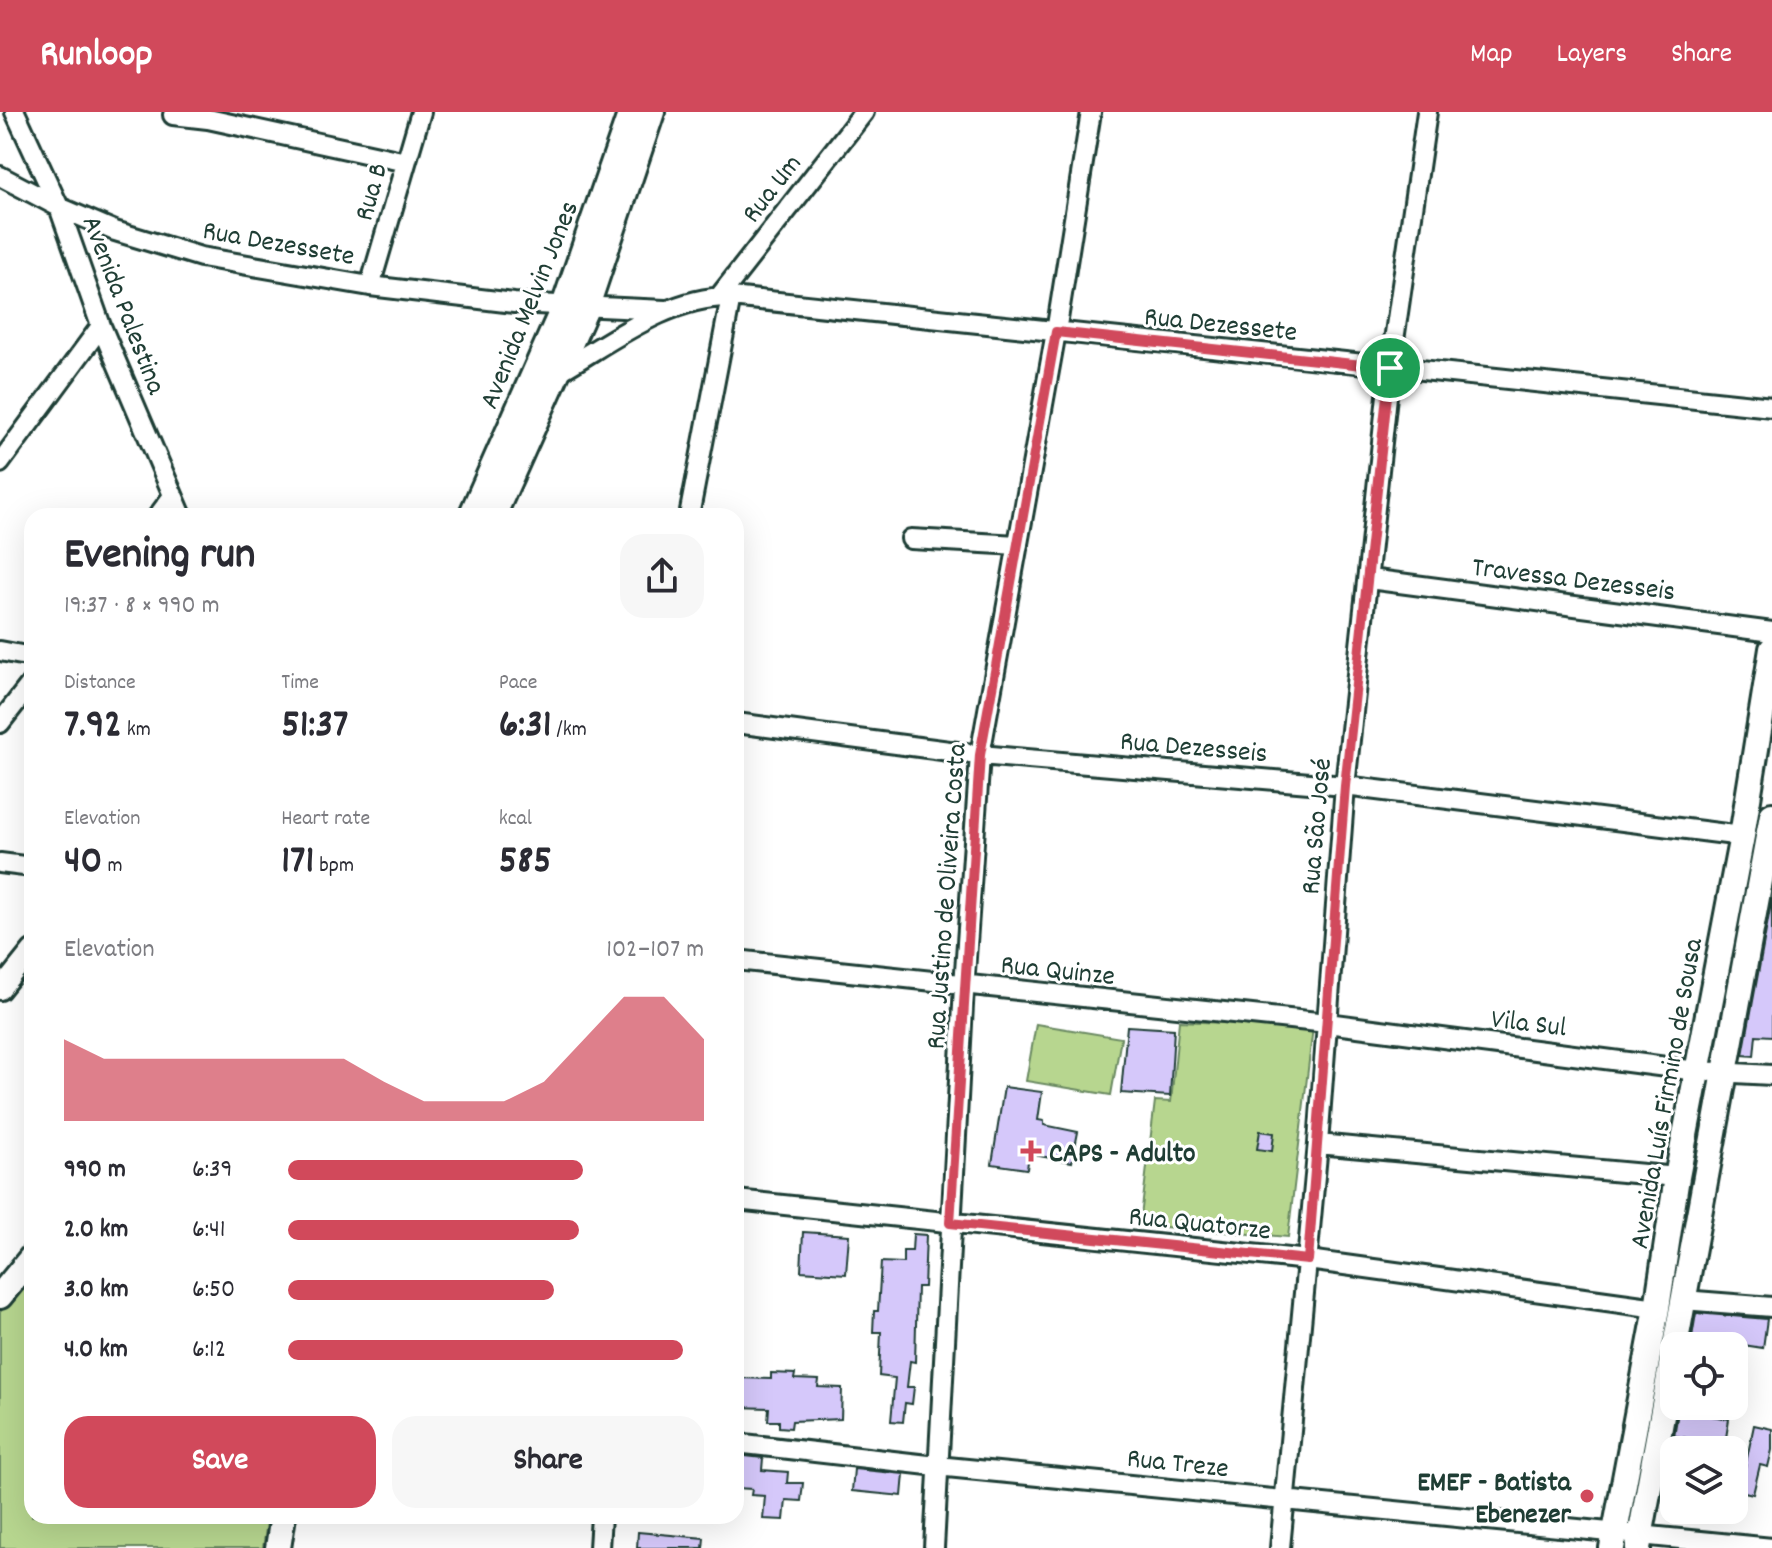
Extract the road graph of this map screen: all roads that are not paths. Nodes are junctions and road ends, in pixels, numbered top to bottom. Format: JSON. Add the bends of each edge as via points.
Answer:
{"nodes":[{"id":1,"x":15,"y":112,"type":"edge"},
{"id":2,"x":421,"y":112,"type":"edge"},
{"id":3,"x":631,"y":112,"type":"edge"},
{"id":4,"x":652,"y":112,"type":"edge"},
{"id":5,"x":864,"y":112,"type":"edge"},
{"id":6,"x":1091,"y":112,"type":"edge"},
{"id":7,"x":1427,"y":112,"type":"edge"},
{"id":8,"x":173,"y":115,"type":"dead end"},
{"id":9,"x":406,"y":162,"type":"junction"},
{"id":10,"x":0,"y":176,"type":"edge"},
{"id":11,"x":59,"y":207,"type":"junction"},
{"id":12,"x":370,"y":286,"type":"junction"},
{"id":13,"x":725,"y":297,"type":"junction"},
{"id":14,"x":575,"y":306,"type":"junction"},
{"id":15,"x":666,"y":310,"type":"junction"},
{"id":16,"x":101,"y":326,"type":"junction"},
{"id":17,"x":1056,"y":332,"type":"junction"},
{"id":18,"x":1390,"y":368,"type":"junction"},
{"id":19,"x":560,"y":371,"type":"junction"},
{"id":20,"x":1772,"y":407,"type":"edge"},
{"id":21,"x":0,"y":463,"type":"edge"},
{"id":22,"x":173,"y":496,"type":"junction"},
{"id":23,"x":164,"y":508,"type":"edge"},
{"id":24,"x":178,"y":508,"type":"edge"},
{"id":25,"x":475,"y":508,"type":"edge"},
{"id":26,"x":497,"y":508,"type":"edge"},
{"id":27,"x":690,"y":508,"type":"edge"},
{"id":28,"x":911,"y":539,"type":"dead end"},
{"id":29,"x":1018,"y":545,"type":"junction"},
{"id":30,"x":1369,"y":579,"type":"junction"},
{"id":31,"x":1772,"y":632,"type":"edge"},
{"id":32,"x":1772,"y":649,"type":"edge"},
{"id":33,"x":0,"y":651,"type":"edge"},
{"id":34,"x":24,"y":656,"type":"edge"},
{"id":35,"x":24,"y":692,"type":"edge"},
{"id":36,"x":0,"y":723,"type":"edge"},
{"id":37,"x":744,"y":724,"type":"edge"},
{"id":38,"x":980,"y":755,"type":"junction"},
{"id":39,"x":1345,"y":786,"type":"junction"},
{"id":40,"x":1772,"y":815,"type":"edge"},
{"id":41,"x":1742,"y":836,"type":"junction"},
{"id":42,"x":1770,"y":841,"type":"edge"},
{"id":43,"x":0,"y":863,"type":"edge"},
{"id":44,"x":24,"y":866,"type":"edge"},
{"id":45,"x":24,"y":960,"type":"edge"},
{"id":46,"x":744,"y":961,"type":"edge"},
{"id":47,"x":964,"y":986,"type":"junction"},
{"id":48,"x":0,"y":990,"type":"edge"},
{"id":49,"x":1327,"y":1023,"type":"junction"},
{"id":50,"x":1697,"y":1071,"type":"junction"},
{"id":51,"x":1724,"y":1073,"type":"junction"},
{"id":52,"x":1772,"y":1075,"type":"edge"},
{"id":53,"x":1318,"y":1144,"type":"junction"},
{"id":54,"x":1677,"y":1177,"type":"junction"},
{"id":55,"x":744,"y":1201,"type":"edge"},
{"id":56,"x":950,"y":1223,"type":"junction"},
{"id":57,"x":1308,"y":1260,"type":"junction"},
{"id":58,"x":24,"y":1267,"type":"edge"},
{"id":59,"x":0,"y":1296,"type":"edge"},
{"id":60,"x":1683,"y":1300,"type":"junction"},
{"id":61,"x":1772,"y":1307,"type":"edge"},
{"id":62,"x":1657,"y":1308,"type":"junction"},
{"id":63,"x":1677,"y":1332,"type":"edge"},
{"id":64,"x":1661,"y":1420,"type":"edge"},
{"id":65,"x":1631,"y":1436,"type":"junction"},
{"id":66,"x":1658,"y":1439,"type":"junction"},
{"id":67,"x":744,"y":1444,"type":"edge"},
{"id":68,"x":937,"y":1466,"type":"junction"},
{"id":69,"x":1285,"y":1500,"type":"junction"},
{"id":70,"x":282,"y":1524,"type":"edge"},
{"id":71,"x":600,"y":1524,"type":"edge"},
{"id":72,"x":1613,"y":1540,"type":"edge"},
{"id":73,"x":1639,"y":1541,"type":"edge"},
{"id":74,"x":278,"y":1548,"type":"edge"},
{"id":75,"x":599,"y":1548,"type":"edge"},
{"id":76,"x":934,"y":1548,"type":"edge"},
{"id":77,"x":1280,"y":1548,"type":"edge"},
{"id":78,"x":1772,"y":1548,"type":"edge"}],
"edges":[{"from":1,"to":11,"type":"street","name":"Avenida Palestina"},
{"from":2,"to":9,"type":"street","name":"Rua B"},
{"from":3,"to":14,"type":"main road","name":"Avenida Melvin Jones"},
{"from":4,"to":14,"type":"main road","name":"Avenida Melvin Jones"},
{"from":5,"to":13,"type":"street","name":"Rua Um"},
{"from":6,"to":17,"type":"street","name":"Rua Justino de Oliveira Costa"},
{"from":7,"to":18,"type":"street","name":"Rua São José"},
{"from":8,"to":9,"type":"street"},
{"from":9,"to":12,"type":"street","name":"Rua B"},
{"from":10,"to":11,"type":"street","name":"Rua Dezessete"},
{"from":11,"to":12,"type":"street","name":"Rua Dezessete","via":[[144,242],[201,257]]},
{"from":11,"to":16,"type":"street","name":"Avenida Palestina"},
{"from":12,"to":14,"type":"street","name":"Rua Dezessete"},
{"from":13,"to":15,"type":"street","name":"Rua Dezessete"},
{"from":13,"to":17,"type":"street","name":"Rua Dezessete"},
{"from":13,"to":27,"type":"street"},
{"from":14,"to":15,"type":"street","name":"Rua Dezessete"},
{"from":14,"to":19,"type":"main road","name":"Avenida Melvin Jones"},
{"from":14,"to":25,"type":"main road","name":"Avenida Melvin Jones"},
{"from":15,"to":19,"type":"street","name":"Rua Dezessete"},
{"from":16,"to":21,"type":"street"},
{"from":16,"to":22,"type":"street","name":"Avenida Palestina"},
{"from":17,"to":18,"type":"street","name":"Rua Dezessete"},
{"from":17,"to":29,"type":"street","name":"Rua Justino de Oliveira Costa"},
{"from":18,"to":20,"type":"street","name":"Rua Dezessete"},
{"from":18,"to":30,"type":"street","name":"Rua São José"},
{"from":19,"to":26,"type":"main road","name":"Avenida Melvin Jones"},
{"from":22,"to":23,"type":"street"},
{"from":22,"to":24,"type":"street","name":"Avenida Palestina"},
{"from":28,"to":29,"type":"street"},
{"from":29,"to":38,"type":"street","name":"Rua Justino de Oliveira Costa"},
{"from":30,"to":31,"type":"street","name":"Travessa Dezesseis"},
{"from":30,"to":39,"type":"street","name":"Rua São José"},
{"from":32,"to":41,"type":"main road","name":"Avenida Luís Firmino de Sousa"},
{"from":33,"to":34,"type":"street"},
{"from":35,"to":36,"type":"street"},
{"from":37,"to":38,"type":"street","name":"Rua Dezesseis"},
{"from":38,"to":39,"type":"street","name":"Rua Dezesseis"},
{"from":38,"to":47,"type":"street","name":"Rua Justino de Oliveira Costa"},
{"from":39,"to":41,"type":"street","name":"Rua Dezesseis"},
{"from":39,"to":49,"type":"street","name":"Rua São José"},
{"from":40,"to":42,"type":"main road","name":"Avenida Luís Firmino de Sousa"},
{"from":41,"to":50,"type":"main road","name":"Avenida Luís Firmino de Sousa"},
{"from":42,"to":51,"type":"main road","name":"Avenida Luís Firmino de Sousa"},
{"from":43,"to":44,"type":"street"},
{"from":45,"to":48,"type":"street"},
{"from":46,"to":47,"type":"street","name":"Rua Quinze"},
{"from":47,"to":49,"type":"street","name":"Rua Quinze"},
{"from":47,"to":56,"type":"street","name":"Rua Justino de Oliveira Costa"},
{"from":49,"to":50,"type":"street","name":"Vila Sul"},
{"from":49,"to":53,"type":"street","name":"Rua São José"},
{"from":50,"to":51,"type":"street","name":"Vila Sul"},
{"from":50,"to":54,"type":"main road","name":"Avenida Luís Firmino de Sousa"},
{"from":51,"to":52,"type":"street"},
{"from":51,"to":60,"type":"main road","name":"Avenida Luís Firmino de Sousa"},
{"from":53,"to":54,"type":"street"},
{"from":53,"to":57,"type":"street","name":"Rua São José"},
{"from":54,"to":62,"type":"main road","name":"Avenida Luís Firmino de Sousa"},
{"from":55,"to":56,"type":"street","name":"Rua Quatorze"},
{"from":56,"to":57,"type":"street","name":"Rua Quatorze"},
{"from":56,"to":68,"type":"street","name":"Rua Justino de Oliveira Costa"},
{"from":57,"to":62,"type":"street","name":"Rua Quatorze"},
{"from":57,"to":69,"type":"street","name":"Rua São José"},
{"from":58,"to":59,"type":"main road"},
{"from":60,"to":61,"type":"street"},
{"from":60,"to":63,"type":"main road","name":"Avenida Luís Firmino de Sousa"},
{"from":62,"to":65,"type":"main road","name":"Avenida Luís Firmino de Sousa"},
{"from":64,"to":66,"type":"main road","name":"Avenida Luís Firmino de Sousa"},
{"from":65,"to":66,"type":"main road"},
{"from":65,"to":72,"type":"main road","name":"Avenida Luís Firmino de Sousa"},
{"from":66,"to":73,"type":"main road","name":"Avenida Luís Firmino de Sousa"},
{"from":67,"to":68,"type":"street","name":"Rua Treze"},
{"from":68,"to":69,"type":"street","name":"Rua Treze"},
{"from":68,"to":76,"type":"street","name":"Rua Justino de Oliveira Costa"},
{"from":69,"to":72,"type":"street","name":"Rua Treze"},
{"from":69,"to":77,"type":"street","name":"Rua São José"},
{"from":70,"to":74,"type":"main road"},
{"from":71,"to":75,"type":"street"},
{"from":72,"to":73,"type":"street","name":"Rua Treze"},
{"from":73,"to":78,"type":"street"}]}
